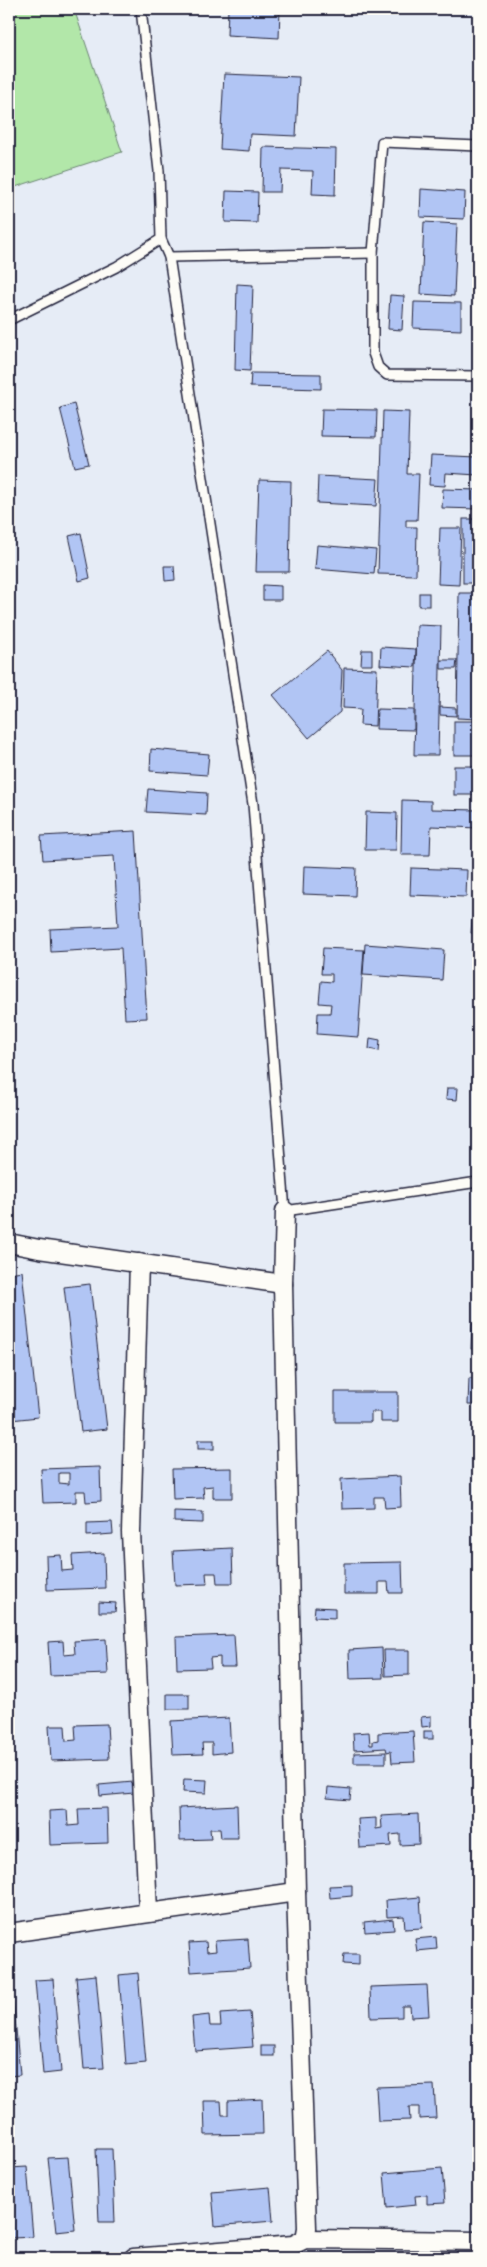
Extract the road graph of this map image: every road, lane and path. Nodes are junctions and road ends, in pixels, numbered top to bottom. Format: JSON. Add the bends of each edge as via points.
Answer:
{"nodes":[{"id":1,"x":141,"y":9,"type":"edge"},
{"id":2,"x":478,"y":146,"type":"edge"},
{"id":3,"x":161,"y":239,"type":"junction"},
{"id":4,"x":372,"y":254,"type":"junction"},
{"id":5,"x":169,"y":257,"type":"junction"},
{"id":6,"x":9,"y":320,"type":"edge"},
{"id":7,"x":478,"y":376,"type":"edge"},
{"id":8,"x":478,"y":1182,"type":"edge"},
{"id":9,"x":285,"y":1211,"type":"junction"},
{"id":10,"x":9,"y":1243,"type":"edge"},
{"id":11,"x":139,"y":1263,"type":"junction"},
{"id":12,"x":283,"y":1284,"type":"junction"},
{"id":13,"x":296,"y":1892,"type":"junction"},
{"id":14,"x":148,"y":1912,"type":"junction"},
{"id":15,"x":9,"y":1933,"type":"edge"},
{"id":16,"x":305,"y":2239,"type":"junction"},
{"id":17,"x":478,"y":2241,"type":"edge"},
{"id":18,"x":133,"y":2258,"type":"edge"}],
"edges":[{"from":1,"to":3,"type":"lane","via":[[159,171]]},
{"from":2,"to":4,"type":"lane","via":[[382,142]]},
{"from":3,"to":5,"type":"lane"},
{"from":3,"to":6,"type":"lane","via":[[116,267]]},
{"from":4,"to":5,"type":"lane"},
{"from":4,"to":7,"type":"lane","via":[[373,353],[378,368],[387,374]]},
{"from":5,"to":9,"type":"lane","via":[[253,804]]},
{"from":8,"to":9,"type":"lane"},
{"from":9,"to":12,"type":"street"},
{"from":10,"to":11,"type":"street"},
{"from":11,"to":12,"type":"street"},
{"from":11,"to":14,"type":"street","via":[[131,1532]]},
{"from":12,"to":13,"type":"street"},
{"from":13,"to":14,"type":"street"},
{"from":13,"to":16,"type":"street"},
{"from":14,"to":15,"type":"street"},
{"from":16,"to":17,"type":"street"},
{"from":16,"to":18,"type":"street","via":[[293,2245]]}]}
